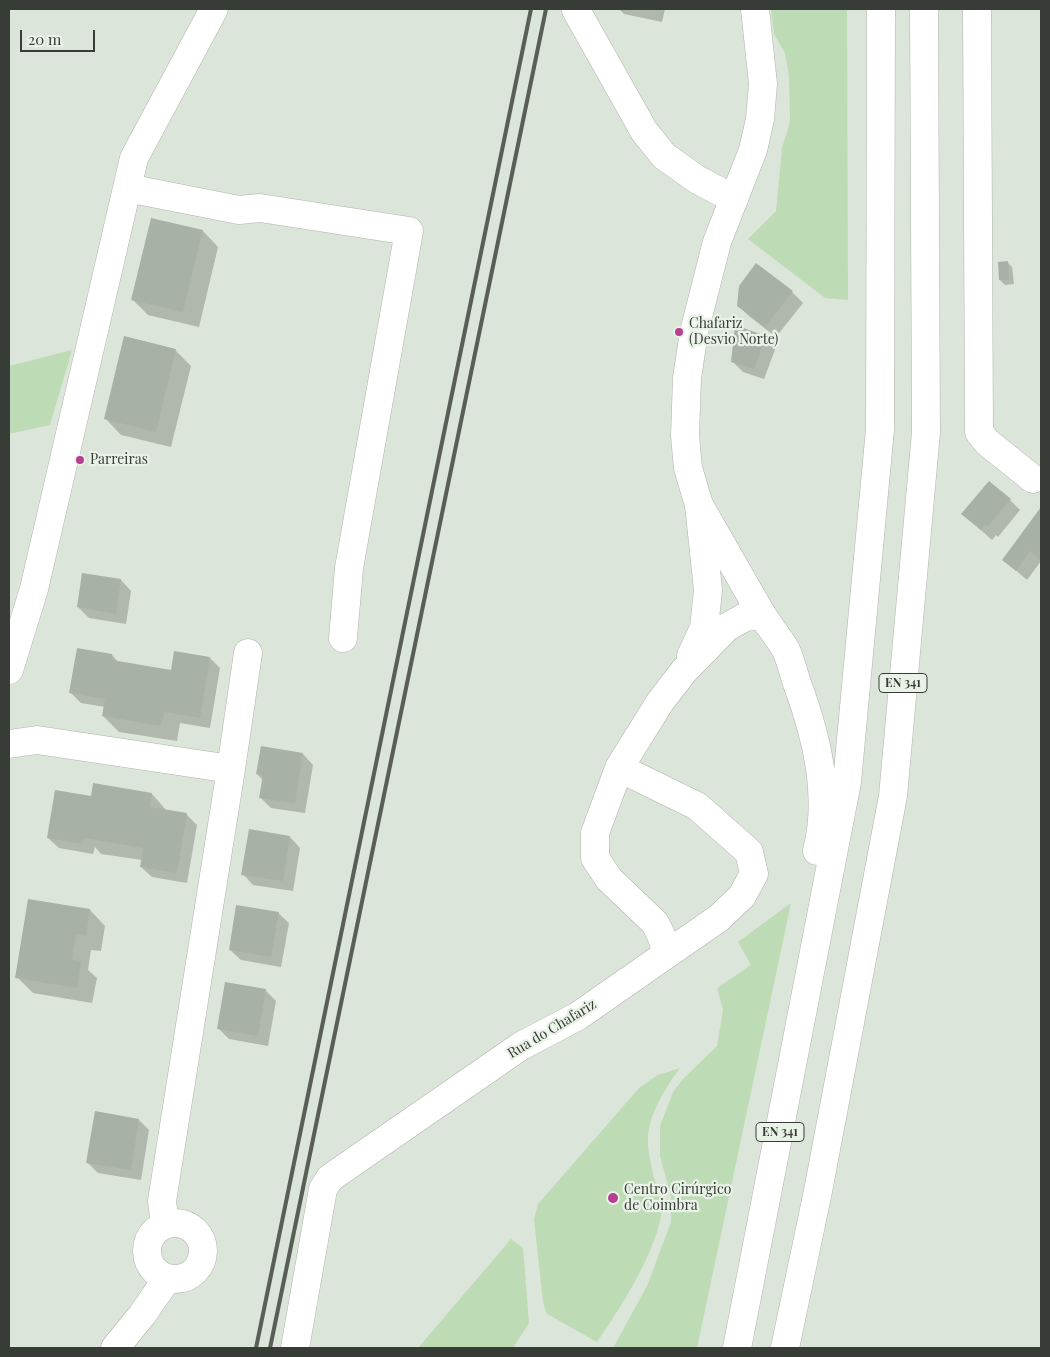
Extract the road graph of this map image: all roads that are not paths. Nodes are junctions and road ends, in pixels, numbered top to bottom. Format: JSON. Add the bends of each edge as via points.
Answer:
{"nodes":[{"id":1,"x":214,"y":9,"type":"edge"},
{"id":2,"x":754,"y":9,"type":"edge"},
{"id":3,"x":881,"y":9,"type":"edge"},
{"id":4,"x":924,"y":9,"type":"edge"},
{"id":5,"x":977,"y":9,"type":"edge"},
{"id":6,"x":576,"y":10,"type":"edge"},
{"id":7,"x":126,"y":188,"type":"junction"},
{"id":8,"x":734,"y":199,"type":"junction"},
{"id":9,"x":1039,"y":480,"type":"edge"},
{"id":10,"x":699,"y":504,"type":"junction"},
{"id":11,"x":762,"y":615,"type":"junction"},
{"id":12,"x":16,"y":628,"type":"edge"},
{"id":13,"x":342,"y":638,"type":"dead end"},
{"id":14,"x":248,"y":653,"type":"dead end"},
{"id":15,"x":9,"y":670,"type":"edge"},
{"id":16,"x":684,"y":671,"type":"junction"},
{"id":17,"x":9,"y":728,"type":"edge"},
{"id":18,"x":37,"y":740,"type":"junction"},
{"id":19,"x":9,"y":744,"type":"edge"},
{"id":20,"x":619,"y":768,"type":"junction"},
{"id":21,"x":231,"y":769,"type":"junction"},
{"id":22,"x":822,"y":916,"type":"junction"},
{"id":23,"x":668,"y":954,"type":"junction"},
{"id":24,"x":165,"y":1224,"type":"junction"},
{"id":25,"x":167,"y":1279,"type":"junction"},
{"id":26,"x":115,"y":1348,"type":"edge"},
{"id":27,"x":295,"y":1348,"type":"edge"},
{"id":28,"x":737,"y":1348,"type":"edge"},
{"id":29,"x":786,"y":1348,"type":"edge"}],
"edges":[{"from":1,"to":7,"type":"main road","via":[[134,158]]},
{"from":2,"to":8,"type":"main road","via":[[763,84],[760,119],[753,150]]},
{"from":3,"to":22,"type":"main road","number":"EN 341","via":[[880,429],[847,782]]},
{"from":4,"to":29,"type":"main road","number":"EN 341","via":[[926,432],[893,796]]},
{"from":5,"to":9,"type":"main road","via":[[979,432],[987,442]]},
{"from":6,"to":8,"type":"main road","via":[[644,131],[664,156],[698,180]]},
{"from":7,"to":12,"type":"main road","via":[[34,589]]},
{"from":7,"to":13,"type":"main road","via":[[240,210],[260,208],[409,231],[349,568]]},
{"from":8,"to":10,"type":"main road","via":[[717,242],[694,332],[687,378],[685,436],[688,468]]},
{"from":10,"to":11,"type":"main road"},
{"from":10,"to":16,"type":"main road","via":[[708,590],[704,628]]},
{"from":11,"to":16,"type":"main road","via":[[745,617],[727,627]]},
{"from":11,"to":22,"type":"main road","via":[[786,651],[804,704],[823,784],[821,837],[813,870]]},
{"from":12,"to":15,"type":"main road"},
{"from":14,"to":21,"type":"main road"},
{"from":16,"to":20,"type":"main road","via":[[660,702]]},
{"from":17,"to":18,"type":"main road"},
{"from":18,"to":19,"type":"main road"},
{"from":18,"to":21,"type":"main road"},
{"from":20,"to":23,"type":"main road","via":[[594,833],[595,858],[609,879],[655,923]]},
{"from":20,"to":23,"type":"main road","name":"Rua do Chafariz","via":[[697,806],[749,852],[754,874],[742,896],[720,918]]},
{"from":21,"to":24,"type":"main road","via":[[162,1201]]},
{"from":22,"to":28,"type":"main road","number":"EN 341"},
{"from":23,"to":27,"type":"main road","name":"Rua do Chafariz","via":[[578,1016],[521,1046],[330,1178],[321,1195]]},
{"from":24,"to":25,"type":"main road","via":[[151,1235],[146,1252],[152,1269]]},
{"from":24,"to":25,"type":"main road","via":[[184,1224],[193,1229],[203,1245],[200,1264],[194,1272],[186,1278]]},
{"from":25,"to":26,"type":"main road"}]}
